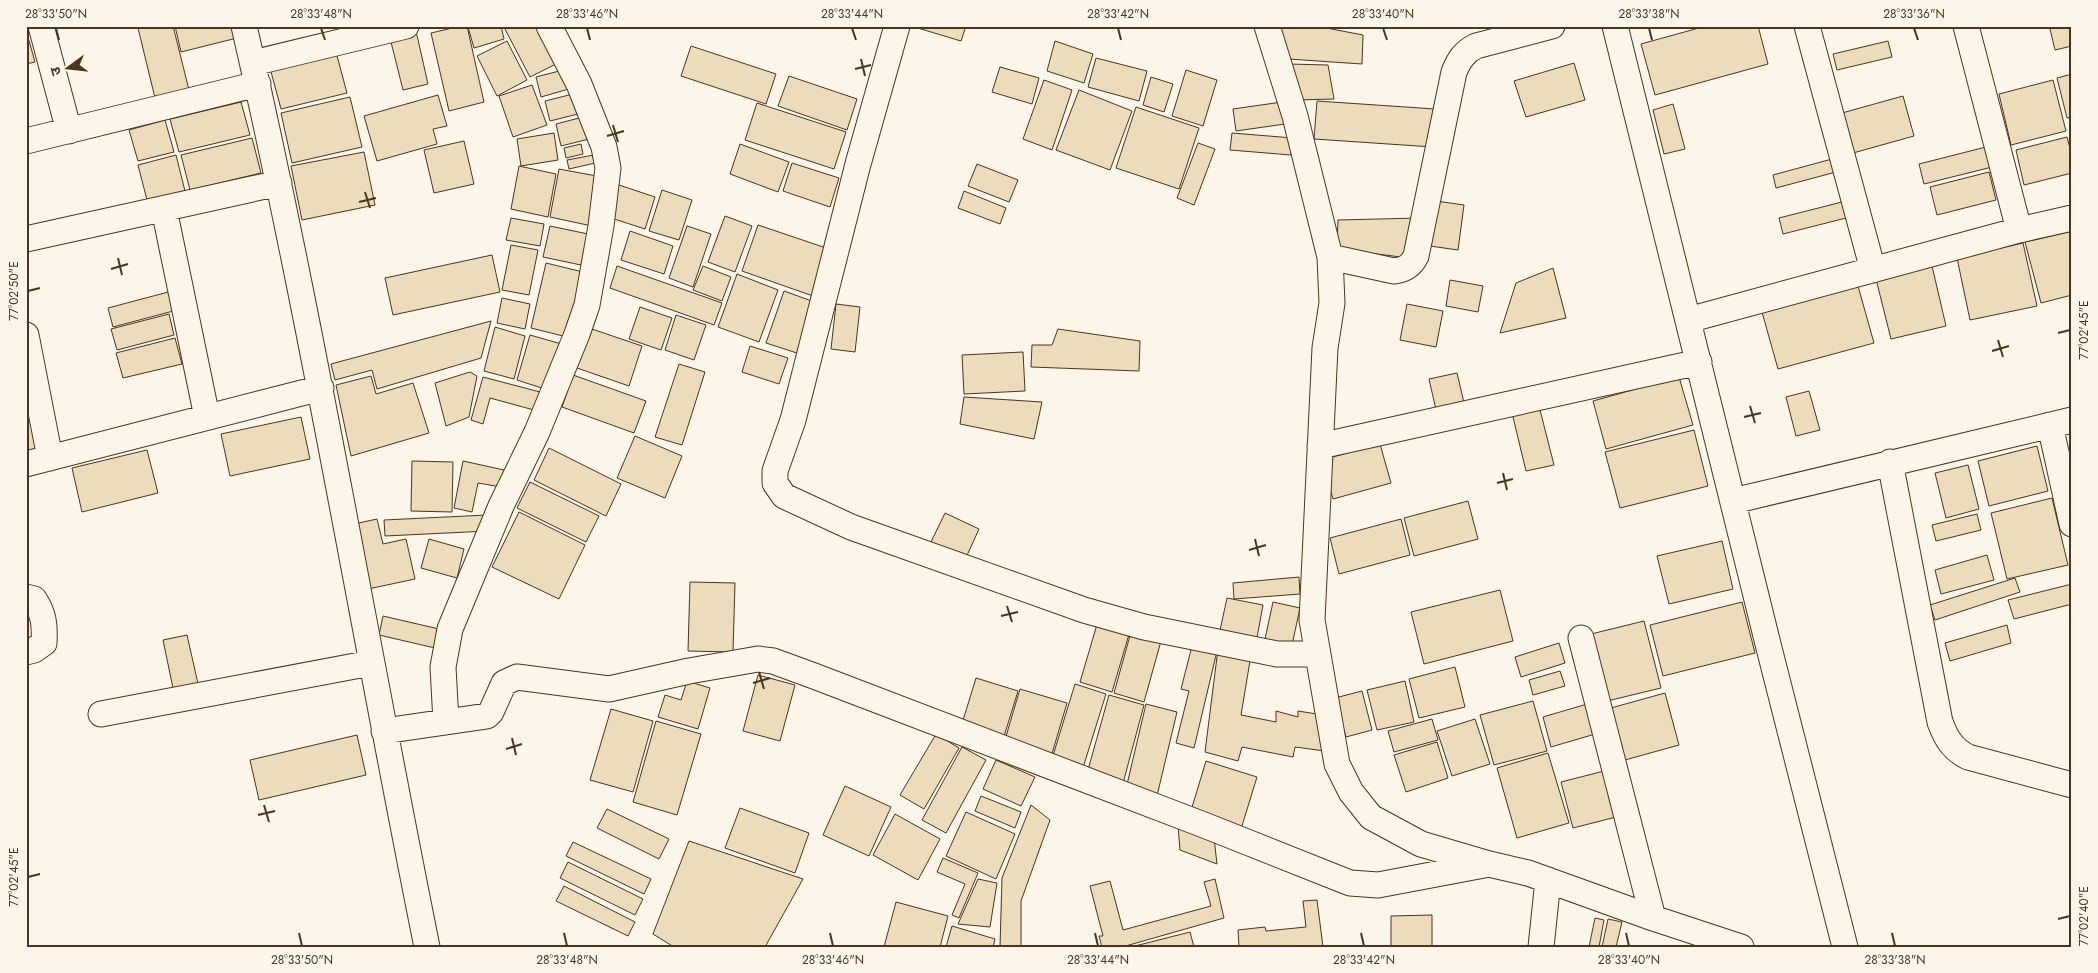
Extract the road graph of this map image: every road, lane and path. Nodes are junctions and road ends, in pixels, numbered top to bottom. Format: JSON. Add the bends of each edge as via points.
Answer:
{"nodes":[{"id":1,"x":41,"y":26,"type":"edge"},
{"id":2,"x":244,"y":26,"type":"edge"},
{"id":3,"x":406,"y":26,"type":"edge"},
{"id":4,"x":549,"y":26,"type":"edge"},
{"id":5,"x":897,"y":26,"type":"edge"},
{"id":6,"x":1267,"y":26,"type":"edge"},
{"id":7,"x":1552,"y":26,"type":"edge"},
{"id":8,"x":1615,"y":26,"type":"edge"},
{"id":9,"x":1807,"y":26,"type":"edge"},
{"id":10,"x":1966,"y":26,"type":"edge"},
{"id":11,"x":255,"y":74,"type":"junction"},
{"id":12,"x":69,"y":131,"type":"junction"},
{"id":13,"x":26,"y":141,"type":"edge"},
{"id":14,"x":278,"y":183,"type":"junction"},
{"id":15,"x":164,"y":209,"type":"junction"},
{"id":16,"x":2072,"y":218,"type":"edge"},
{"id":17,"x":2019,"y":230,"type":"junction"},
{"id":18,"x":26,"y":240,"type":"edge"},
{"id":19,"x":1330,"y":257,"type":"junction"},
{"id":20,"x":1873,"y":270,"type":"junction"},
{"id":21,"x":1688,"y":320,"type":"junction"},
{"id":22,"x":26,"y":335,"type":"edge"},
{"id":23,"x":1698,"y":362,"type":"junction"},
{"id":24,"x":321,"y":388,"type":"junction"},
{"id":25,"x":207,"y":417,"type":"junction"},
{"id":26,"x":2061,"y":422,"type":"edge"},
{"id":27,"x":1320,"y":446,"type":"junction"},
{"id":28,"x":50,"y":458,"type":"junction"},
{"id":29,"x":1890,"y":462,"type":"junction"},
{"id":30,"x":26,"y":464,"type":"edge"},
{"id":31,"x":1732,"y":501,"type":"junction"},
{"id":32,"x":2072,"y":524,"type":"edge"},
{"id":33,"x":26,"y":597,"type":"edge"},
{"id":34,"x":1581,"y":638,"type":"dead end"},
{"id":35,"x":26,"y":652,"type":"edge"},
{"id":36,"x":1318,"y":654,"type":"junction"},
{"id":37,"x":371,"y":663,"type":"junction"},
{"id":38,"x":101,"y":714,"type":"dead end"},
{"id":39,"x":446,"y":722,"type":"junction"},
{"id":40,"x":384,"y":731,"type":"junction"},
{"id":41,"x":2072,"y":785,"type":"edge"},
{"id":42,"x":1489,"y":864,"type":"junction"},
{"id":43,"x":1548,"y":880,"type":"junction"},
{"id":44,"x":1653,"y":918,"type":"junction"},
{"id":45,"x":428,"y":947,"type":"edge"},
{"id":46,"x":1541,"y":947,"type":"edge"},
{"id":47,"x":1741,"y":947,"type":"edge"},
{"id":48,"x":1845,"y":947,"type":"edge"}],
"edges":[{"from":1,"to":12,"type":"street"},
{"from":2,"to":11,"type":"street"},
{"from":3,"to":11,"type":"street"},
{"from":4,"to":39,"type":"street","via":[[579,84],[604,147],[608,168],[601,226],[587,306],[577,334],[450,629],[443,667]]},
{"from":5,"to":36,"type":"street","via":[[793,420],[775,472],[778,490],[784,496],[851,527],[1084,610],[1144,627],[1277,654]]},
{"from":6,"to":19,"type":"street","via":[[1295,116]]},
{"from":7,"to":19,"type":"street","via":[[1476,46],[1460,58],[1454,72],[1412,264],[1394,272]]},
{"from":8,"to":21,"type":"street"},
{"from":9,"to":20,"type":"street"},
{"from":10,"to":17,"type":"street"},
{"from":11,"to":12,"type":"street"},
{"from":11,"to":14,"type":"street"},
{"from":12,"to":13,"type":"street"},
{"from":14,"to":15,"type":"street"},
{"from":14,"to":24,"type":"street"},
{"from":15,"to":18,"type":"street"},
{"from":15,"to":25,"type":"street"},
{"from":16,"to":17,"type":"street"},
{"from":17,"to":20,"type":"street"},
{"from":19,"to":27,"type":"street","via":[[1332,303],[1325,348]]},
{"from":20,"to":21,"type":"street"},
{"from":21,"to":23,"type":"street"},
{"from":22,"to":28,"type":"street"},
{"from":23,"to":27,"type":"street"},
{"from":23,"to":31,"type":"street"},
{"from":24,"to":25,"type":"street"},
{"from":24,"to":37,"type":"street"},
{"from":25,"to":28,"type":"street"},
{"from":26,"to":29,"type":"street"},
{"from":26,"to":32,"type":"street"},
{"from":27,"to":36,"type":"street","via":[[1312,620]]},
{"from":28,"to":30,"type":"street"},
{"from":29,"to":31,"type":"street"},
{"from":29,"to":41,"type":"street","via":[[1940,722],[1946,739],[1968,757]]},
{"from":31,"to":48,"type":"street"},
{"from":33,"to":35,"type":"street","via":[[34,599],[42,612],[45,626],[44,642]]},
{"from":34,"to":44,"type":"street"},
{"from":36,"to":42,"type":"street","via":[[1338,764],[1351,792],[1371,817],[1421,844]]},
{"from":37,"to":38,"type":"street"},
{"from":37,"to":40,"type":"street"},
{"from":39,"to":40,"type":"street"},
{"from":39,"to":42,"type":"street","via":[[487,716],[504,683],[516,677],[609,689],[758,659],[773,661],[1350,883],[1378,885]]},
{"from":40,"to":45,"type":"street"},
{"from":42,"to":43,"type":"street"},
{"from":43,"to":44,"type":"street"},
{"from":43,"to":46,"type":"street"},
{"from":44,"to":47,"type":"street"}]}
